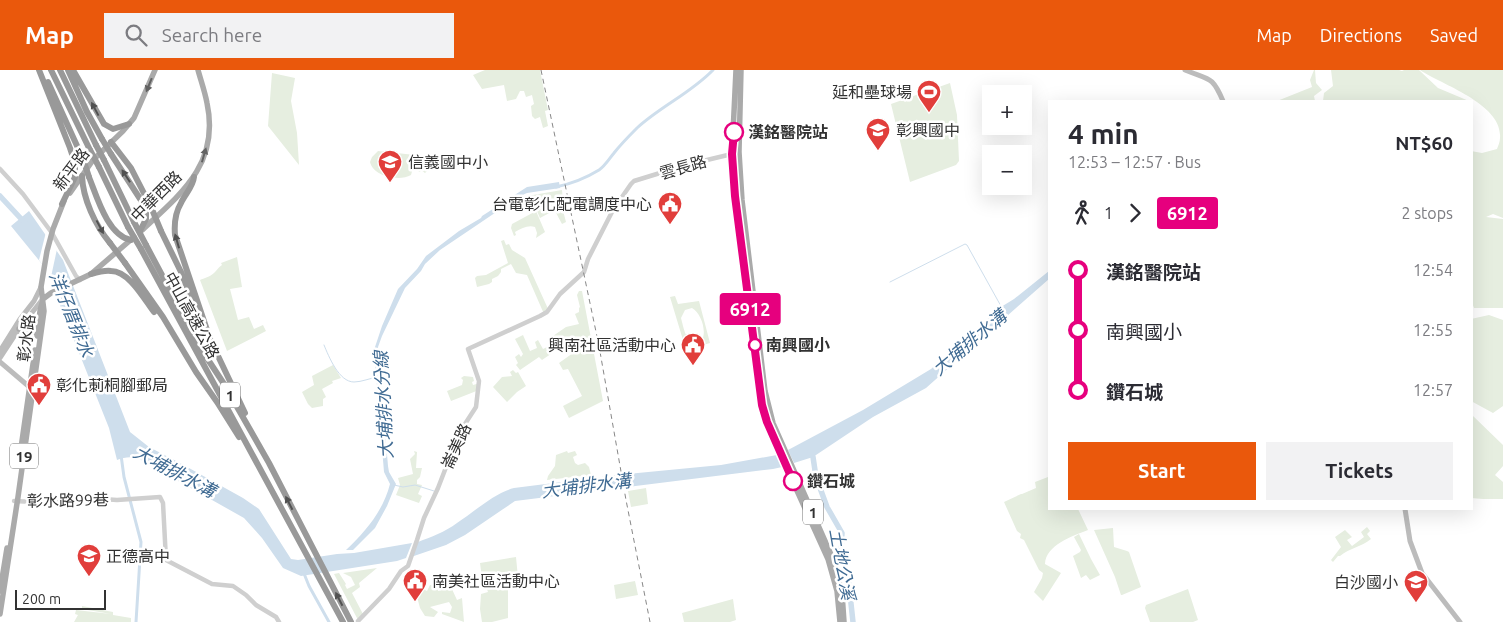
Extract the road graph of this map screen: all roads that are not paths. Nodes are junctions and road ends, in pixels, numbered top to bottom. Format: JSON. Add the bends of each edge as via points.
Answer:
{"nodes":[{"id":1,"x":41,"y":70,"type":"edge"},
{"id":2,"x":52,"y":70,"type":"edge"},
{"id":3,"x":60,"y":70,"type":"edge"},
{"id":4,"x":68,"y":70,"type":"edge"},
{"id":5,"x":73,"y":70,"type":"edge"},
{"id":6,"x":155,"y":70,"type":"edge"},
{"id":7,"x":198,"y":70,"type":"edge"},
{"id":8,"x":736,"y":70,"type":"edge"},
{"id":9,"x":741,"y":70,"type":"edge"},
{"id":10,"x":1185,"y":70,"type":"edge"},
{"id":11,"x":1222,"y":100,"type":"edge"},
{"id":12,"x":129,"y":124,"type":"junction"},
{"id":13,"x":111,"y":142,"type":"junction"},
{"id":14,"x":732,"y":154,"type":"junction"},
{"id":15,"x":0,"y":169,"type":"edge"},
{"id":16,"x":82,"y":176,"type":"junction"},
{"id":17,"x":194,"y":177,"type":"junction"},
{"id":18,"x":62,"y":204,"type":"junction"},
{"id":19,"x":131,"y":224,"type":"junction"},
{"id":20,"x":52,"y":231,"type":"junction"},
{"id":21,"x":140,"y":231,"type":"junction"},
{"id":22,"x":130,"y":240,"type":"junction"},
{"id":23,"x":144,"y":247,"type":"junction"},
{"id":24,"x":91,"y":274,"type":"junction"},
{"id":25,"x":80,"y":280,"type":"junction"},
{"id":26,"x":40,"y":287,"type":"junction"},
{"id":27,"x":43,"y":299,"type":"junction"},
{"id":28,"x":19,"y":329,"type":"junction"},
{"id":29,"x":37,"y":334,"type":"junction"},
{"id":30,"x":210,"y":339,"type":"junction"},
{"id":31,"x":468,"y":349,"type":"joint"},
{"id":32,"x":0,"y":351,"type":"edge"},
{"id":33,"x":0,"y":358,"type":"edge"},
{"id":34,"x":0,"y":362,"type":"edge"},
{"id":35,"x":196,"y":372,"type":"junction"},
{"id":36,"x":31,"y":389,"type":"junction"},
{"id":37,"x":782,"y":450,"type":"junction"},
{"id":38,"x":252,"y":453,"type":"junction"},
{"id":39,"x":269,"y":464,"type":"junction"},
{"id":40,"x":16,"y":501,"type":"junction"},
{"id":41,"x":1404,"y":510,"type":"edge"},
{"id":42,"x":831,"y":559,"type":"junction"},
{"id":43,"x":0,"y":591,"type":"edge"},
{"id":44,"x":0,"y":614,"type":"edge"},
{"id":45,"x":354,"y":621,"type":"edge"},
{"id":46,"x":279,"y":622,"type":"edge"},
{"id":47,"x":343,"y":622,"type":"edge"},
{"id":48,"x":840,"y":622,"type":"edge"},
{"id":49,"x":844,"y":622,"type":"edge"},
{"id":50,"x":1460,"y":622,"type":"edge"}],
"edges":[{"from":1,"to":18,"type":"highway","via":[[75,163],[75,176]]},
{"from":1,"to":22,"type":"highway","bridge":true,"via":[[83,159],[101,207],[115,232]]},
{"from":2,"to":19,"type":"highway","name":"中山高速公路","number":"1","bridge":true,"via":[[90,150]]},
{"from":3,"to":19,"type":"highway","name":"中山高速公路","number":"1","bridge":true},
{"from":21,"to":4,"type":"highway","one_way":true,"bridge":true,"via":[[146,219],[146,208],[102,139]]},
{"from":12,"to":5,"type":"highway","one_way":true,"via":[[112,128],[104,124]]},
{"from":6,"to":12,"type":"main road","name":"新平路","number":"19","one_way":true},
{"from":17,"to":7,"type":"main road","name":"中華西路","one_way":true,"via":[[205,158],[210,128],[208,104]]},
{"from":8,"to":14,"type":"main road","number":"1"},
{"from":9,"to":37,"type":"main road","number":"1","via":[[739,152],[745,228],[765,391]]},
{"from":10,"to":11,"type":"main road","via":[[1212,81]]},
{"from":12,"to":13,"type":"main road","name":"新平路","number":"19"},
{"from":13,"to":16,"type":"main road","name":"新平路","number":"19"},
{"from":13,"to":30,"type":"highway","bridge":true,"via":[[131,168],[151,207],[181,272],[203,332]]},
{"from":14,"to":31,"type":"street","name":"雲長路","via":[[686,164],[634,181],[613,210],[584,272],[560,294],[547,312]]},
{"from":14,"to":37,"type":"main road","number":"1","via":[[761,396],[767,422]]},
{"from":15,"to":20,"type":"street"},
{"from":16,"to":18,"type":"main road","name":"新平路","number":"19"},
{"from":16,"to":35,"type":"highway","one_way":true,"bridge":true,"via":[[88,204],[101,230],[163,317]]},
{"from":17,"to":21,"type":"main road","name":"中華西路","via":[[177,198]]},
{"from":30,"to":17,"type":"highway","one_way":true,"via":[[175,235],[175,217]]},
{"from":18,"to":20,"type":"main road","name":"新平路","number":"19"},
{"from":19,"to":23,"type":"highway","name":"中山高速公路","number":"1","bridge":true},
{"from":20,"to":25,"type":"street"},
{"from":20,"to":26,"type":"main road","name":"新平路","number":"19"},
{"from":21,"to":22,"type":"main road","name":"中華西路"},
{"from":22,"to":24,"type":"main road","name":"中華西路"},
{"from":23,"to":38,"type":"highway","name":"中山高速公路","number":"1"},
{"from":23,"to":39,"type":"highway","name":"中山高速公路","number":"1"},
{"from":24,"to":25,"type":"main road","name":"中華西路"},
{"from":24,"to":35,"type":"highway","via":[[112,270],[125,275]]},
{"from":25,"to":27,"type":"main road","name":"中華西路"},
{"from":26,"to":27,"type":"main road","name":"新平路","number":"19"},
{"from":26,"to":32,"type":"main road"},
{"from":27,"to":28,"type":"main road"},
{"from":27,"to":29,"type":"main road","name":"彰水路","number":"19"},
{"from":27,"to":36,"type":"main road","name":"彰水路","number":"19","via":[[44,311]]},
{"from":28,"to":29,"type":"main road","via":[[26,327]]},
{"from":28,"to":33,"type":"main road"},
{"from":29,"to":36,"type":"main road","name":"彰水路","number":"19"},
{"from":30,"to":39,"type":"highway"},
{"from":31,"to":45,"type":"street","name":"崙美路","via":[[479,381],[477,404],[455,444],[408,566],[389,589]]},
{"from":34,"to":36,"type":"main road"},
{"from":35,"to":38,"type":"highway"},
{"from":36,"to":40,"type":"main road","name":"彰水路","number":"19"},
{"from":37,"to":42,"type":"main road","number":"1"},
{"from":38,"to":47,"type":"highway","name":"中山高速公路","number":"1"},
{"from":45,"to":39,"type":"highway","name":"中山高速公路","number":"1","one_way":true},
{"from":40,"to":43,"type":"main road","name":"彰水路","number":"19"},
{"from":40,"to":44,"type":"main road","name":"彰水路","number":"19"},
{"from":40,"to":46,"type":"street","name":"彰水路99巷","via":[[55,503],[74,497],[122,499],[158,496],[162,499],[166,560],[212,584],[234,586]]},
{"from":41,"to":50,"type":"main road","via":[[1410,541],[1422,573]]},
{"from":42,"to":48,"type":"main road","number":"1"},
{"from":42,"to":49,"type":"main road","number":"1","via":[[842,593]]}]}
